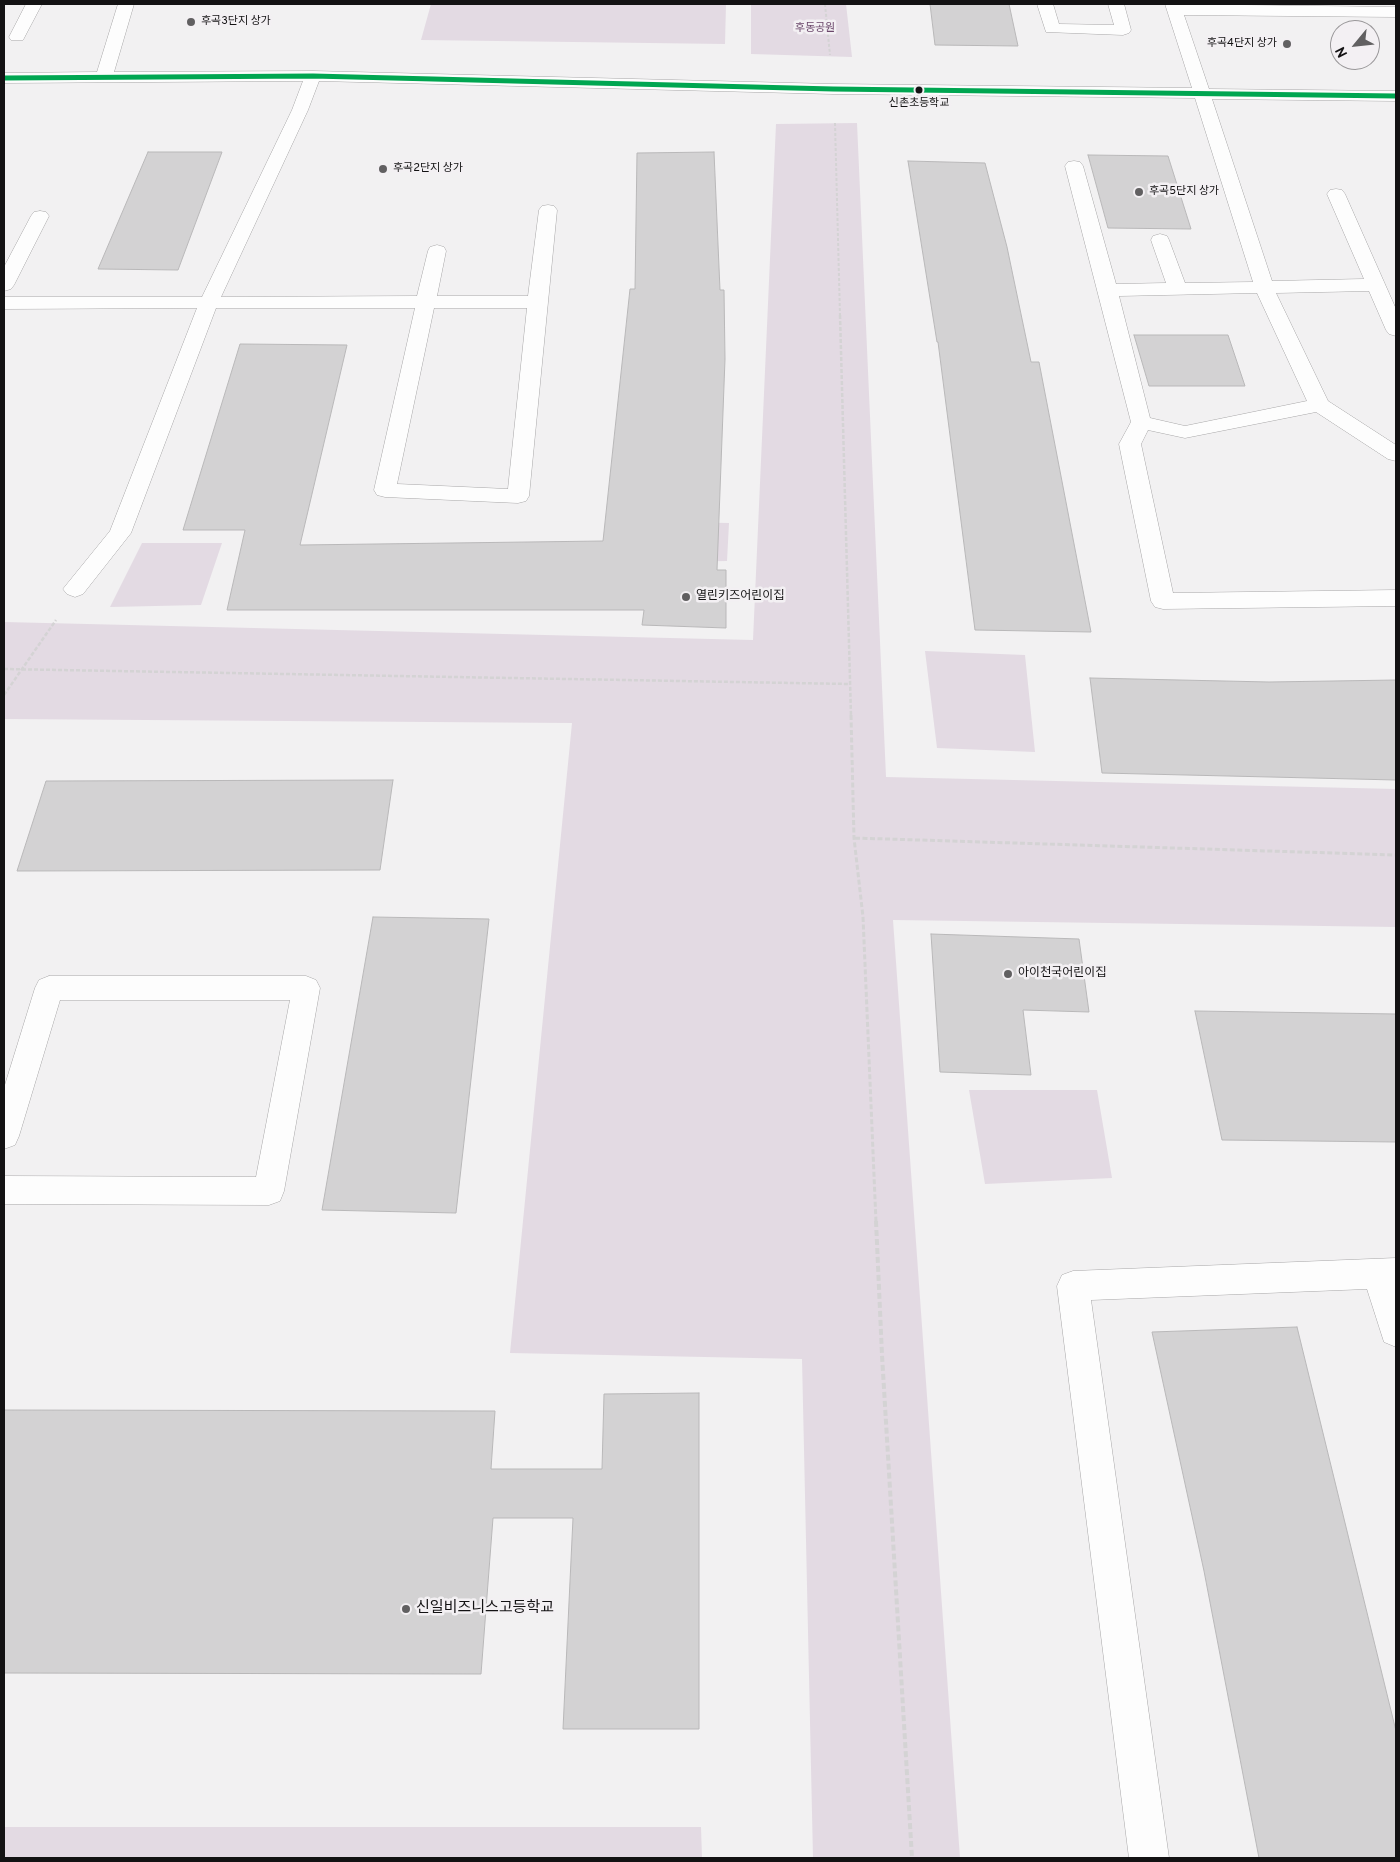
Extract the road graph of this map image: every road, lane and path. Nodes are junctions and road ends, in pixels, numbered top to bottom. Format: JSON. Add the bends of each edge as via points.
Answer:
{"nodes":[{"id":1,"x":34,"y":4,"type":"edge"},
{"id":2,"x":126,"y":4,"type":"edge"},
{"id":3,"x":825,"y":4,"type":"edge"},
{"id":4,"x":1045,"y":4,"type":"edge"},
{"id":5,"x":1116,"y":4,"type":"edge"},
{"id":6,"x":1174,"y":7,"type":"edge"},
{"id":7,"x":1396,"y":12,"type":"edge"},
{"id":8,"x":17,"y":37,"type":"dead end"},
{"id":9,"x":830,"y":56,"type":"dead end"},
{"id":10,"x":313,"y":76,"type":"junction"},
{"id":11,"x":4,"y":78,"type":"edge"},
{"id":12,"x":104,"y":78,"type":"junction"},
{"id":13,"x":1203,"y":95,"type":"junction"},
{"id":14,"x":1396,"y":96,"type":"edge"},
{"id":15,"x":835,"y":114,"type":"dead end"},
{"id":16,"x":1074,"y":166,"type":"dead end"},
{"id":17,"x":1336,"y":194,"type":"dead end"},
{"id":18,"x":548,"y":210,"type":"dead end"},
{"id":19,"x":40,"y":216,"type":"dead end"},
{"id":20,"x":1160,"y":240,"type":"dead end"},
{"id":21,"x":437,"y":251,"type":"dead end"},
{"id":22,"x":4,"y":285,"type":"edge"},
{"id":23,"x":1376,"y":285,"type":"junction"},
{"id":24,"x":1264,"y":287,"type":"junction"},
{"id":25,"x":1177,"y":288,"type":"junction"},
{"id":26,"x":1108,"y":290,"type":"junction"},
{"id":27,"x":210,"y":302,"type":"junction"},
{"id":28,"x":537,"y":302,"type":"junction"},
{"id":29,"x":4,"y":303,"type":"edge"},
{"id":30,"x":424,"y":303,"type":"junction"},
{"id":31,"x":1396,"y":330,"type":"edge"},
{"id":32,"x":1319,"y":405,"type":"junction"},
{"id":33,"x":1141,"y":422,"type":"junction"},
{"id":34,"x":1396,"y":454,"type":"edge"},
{"id":35,"x":75,"y":589,"type":"joint"},
{"id":36,"x":1396,"y":598,"type":"edge"},
{"id":37,"x":4,"y":669,"type":"edge"},
{"id":38,"x":22,"y":669,"type":"junction"},
{"id":39,"x":850,"y":684,"type":"junction"},
{"id":40,"x":4,"y":696,"type":"edge"},
{"id":41,"x":854,"y":838,"type":"junction"},
{"id":42,"x":1396,"y":855,"type":"edge"},
{"id":43,"x":4,"y":1136,"type":"edge"},
{"id":44,"x":4,"y":1190,"type":"edge"},
{"id":45,"x":1387,"y":1274,"type":"edge"},
{"id":46,"x":1396,"y":1331,"type":"edge"},
{"id":47,"x":912,"y":1858,"type":"edge"},
{"id":48,"x":1149,"y":1858,"type":"edge"}],
"edges":[{"from":1,"to":8,"type":"street"},
{"from":2,"to":12,"type":"street"},
{"from":3,"to":9,"type":"path"},
{"from":4,"to":5,"type":"street","via":[[1052,29],[1123,30]]},
{"from":6,"to":7,"type":"street"},
{"from":6,"to":13,"type":"street"},
{"from":10,"to":12,"type":"street"},
{"from":10,"to":13,"type":"street"},
{"from":10,"to":27,"type":"street"},
{"from":11,"to":12,"type":"street"},
{"from":13,"to":14,"type":"street"},
{"from":13,"to":24,"type":"street"},
{"from":15,"to":39,"type":"path"},
{"from":16,"to":26,"type":"street"},
{"from":17,"to":23,"type":"street"},
{"from":18,"to":28,"type":"street"},
{"from":19,"to":22,"type":"street"},
{"from":20,"to":25,"type":"street"},
{"from":21,"to":30,"type":"street"},
{"from":23,"to":24,"type":"street"},
{"from":23,"to":31,"type":"street"},
{"from":24,"to":25,"type":"street"},
{"from":24,"to":32,"type":"street"},
{"from":25,"to":26,"type":"street"},
{"from":26,"to":33,"type":"street"},
{"from":27,"to":29,"type":"street"},
{"from":27,"to":30,"type":"street"},
{"from":27,"to":35,"type":"street","via":[[120,533]]},
{"from":28,"to":30,"type":"street"},
{"from":28,"to":30,"type":"street","via":[[518,496],[385,490]]},
{"from":32,"to":33,"type":"street","via":[[1185,432]]},
{"from":32,"to":34,"type":"street"},
{"from":33,"to":36,"type":"street","via":[[1130,444],[1163,600]]},
{"from":35,"to":38,"type":"path"},
{"from":37,"to":38,"type":"path"},
{"from":38,"to":39,"type":"path"},
{"from":38,"to":40,"type":"path"},
{"from":39,"to":41,"type":"path"},
{"from":41,"to":42,"type":"path"},
{"from":41,"to":47,"type":"path","via":[[863,917],[882,1354]]},
{"from":43,"to":44,"type":"street","via":[[49,988],[306,988],[268,1191]]},
{"from":45,"to":46,"type":"street"},
{"from":45,"to":48,"type":"street","via":[[1073,1286]]}]}
